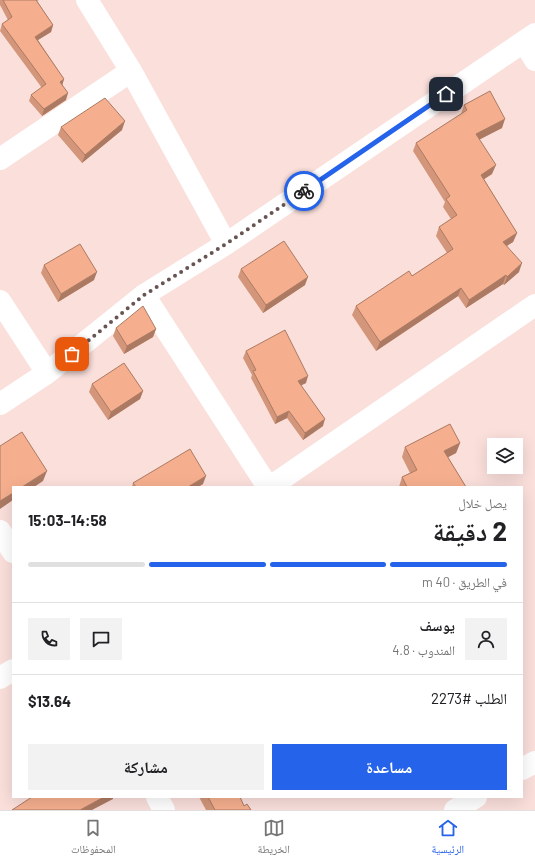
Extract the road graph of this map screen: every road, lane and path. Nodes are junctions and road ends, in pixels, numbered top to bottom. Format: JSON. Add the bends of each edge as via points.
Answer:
{"nodes":[{"id":1,"x":87,"y":0,"type":"edge"},
{"id":2,"x":531,"y":45,"type":"edge"},
{"id":3,"x":131,"y":71,"type":"junction"},
{"id":4,"x":0,"y":159,"type":"edge"},
{"id":5,"x":226,"y":244,"type":"junction"},
{"id":6,"x":144,"y":295,"type":"junction"},
{"id":7,"x":0,"y":301,"type":"edge"},
{"id":8,"x":535,"y":305,"type":"edge"},
{"id":9,"x":47,"y":374,"type":"junction"},
{"id":10,"x":0,"y":404,"type":"edge"},
{"id":11,"x":268,"y":486,"type":"edge"},
{"id":12,"x":270,"y":486,"type":"edge"},
{"id":13,"x":0,"y":532,"type":"edge"},
{"id":14,"x":12,"y":550,"type":"edge"},
{"id":15,"x":12,"y":671,"type":"edge"},
{"id":16,"x":0,"y":678,"type":"edge"},
{"id":17,"x":535,"y":762,"type":"edge"},
{"id":18,"x":523,"y":768,"type":"edge"},
{"id":19,"x":158,"y":798,"type":"edge"},
{"id":20,"x":164,"y":810,"type":"edge"}],
"edges":[{"from":1,"to":3,"type":"street"},
{"from":2,"to":5,"type":"street"},
{"from":3,"to":4,"type":"street"},
{"from":3,"to":5,"type":"street"},
{"from":5,"to":6,"type":"street"},
{"from":6,"to":9,"type":"street"},
{"from":6,"to":11,"type":"street"},
{"from":7,"to":9,"type":"street"},
{"from":8,"to":12,"type":"street"},
{"from":9,"to":10,"type":"street"},
{"from":13,"to":14,"type":"street"},
{"from":15,"to":16,"type":"street"},
{"from":17,"to":18,"type":"street"},
{"from":19,"to":20,"type":"street"}]}
